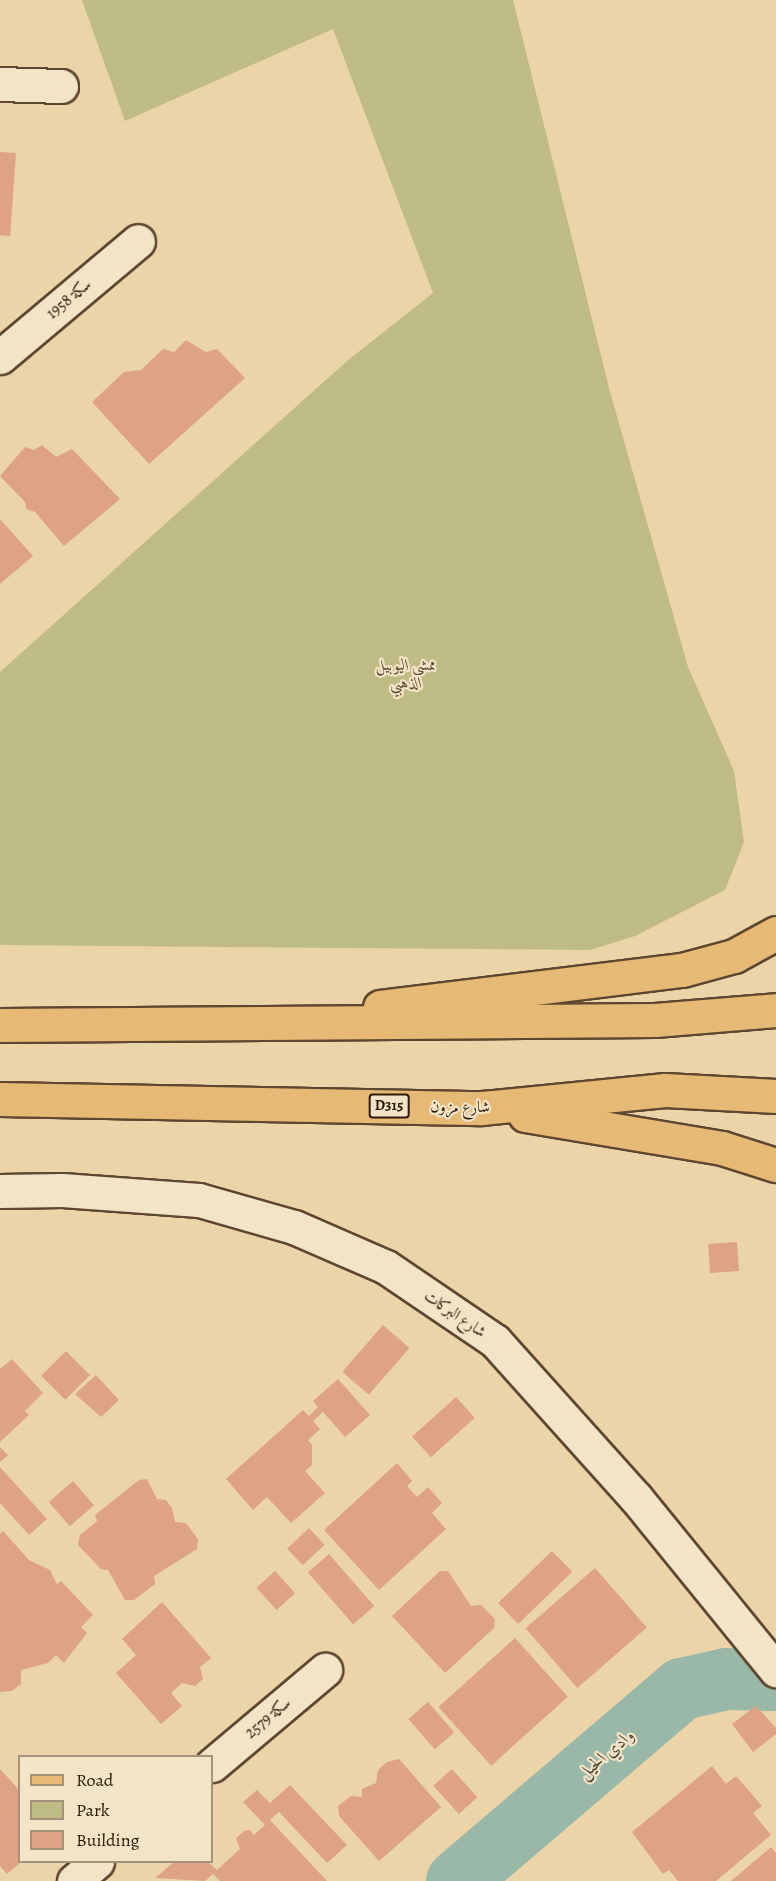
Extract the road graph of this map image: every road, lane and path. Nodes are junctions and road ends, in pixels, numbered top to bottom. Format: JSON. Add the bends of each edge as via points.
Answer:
{"nodes":[{"id":1,"x":0,"y":84,"type":"edge"},
{"id":2,"x":61,"y":86,"type":"dead end"},
{"id":3,"x":138,"y":242,"type":"dead end"},
{"id":4,"x":0,"y":357,"type":"edge"},
{"id":5,"x":776,"y":933,"type":"edge"},
{"id":6,"x":776,"y":1010,"type":"edge"},
{"id":7,"x":307,"y":1023,"type":"junction"},
{"id":8,"x":0,"y":1025,"type":"edge"},
{"id":9,"x":776,"y":1096,"type":"edge"},
{"id":10,"x":0,"y":1099,"type":"edge"},
{"id":11,"x":482,"y":1108,"type":"junction"},
{"id":12,"x":776,"y":1165,"type":"edge"},
{"id":13,"x":0,"y":1191,"type":"edge"},
{"id":14,"x":325,"y":1670,"type":"dead end"},
{"id":15,"x":776,"y":1670,"type":"edge"},
{"id":16,"x":213,"y":1764,"type":"edge"},
{"id":17,"x":96,"y":1863,"type":"edge"},
{"id":18,"x":74,"y":1881,"type":"edge"}],
"edges":[{"from":1,"to":2,"type":"street"},
{"from":3,"to":4,"type":"street","name":"سكة 1958"},
{"from":5,"to":7,"type":"main road","via":[[734,956],[682,970],[401,1002]]},
{"from":6,"to":7,"type":"main road","via":[[655,1020]]},
{"from":7,"to":8,"type":"main road"},
{"from":9,"to":11,"type":"main road","name":"شارع مزون","number":"D315","via":[[665,1090]]},
{"from":10,"to":11,"type":"main road","name":"شارع مزون","number":"D315"},
{"from":11,"to":12,"type":"main road","via":[[722,1148]]},
{"from":13,"to":15,"type":"street","name":"شارع البركات","via":[[62,1190],[199,1200],[294,1227],[386,1267],[495,1341],[636,1498]]},
{"from":14,"to":16,"type":"street","name":"سكة 2579"},
{"from":17,"to":18,"type":"street"}]}
